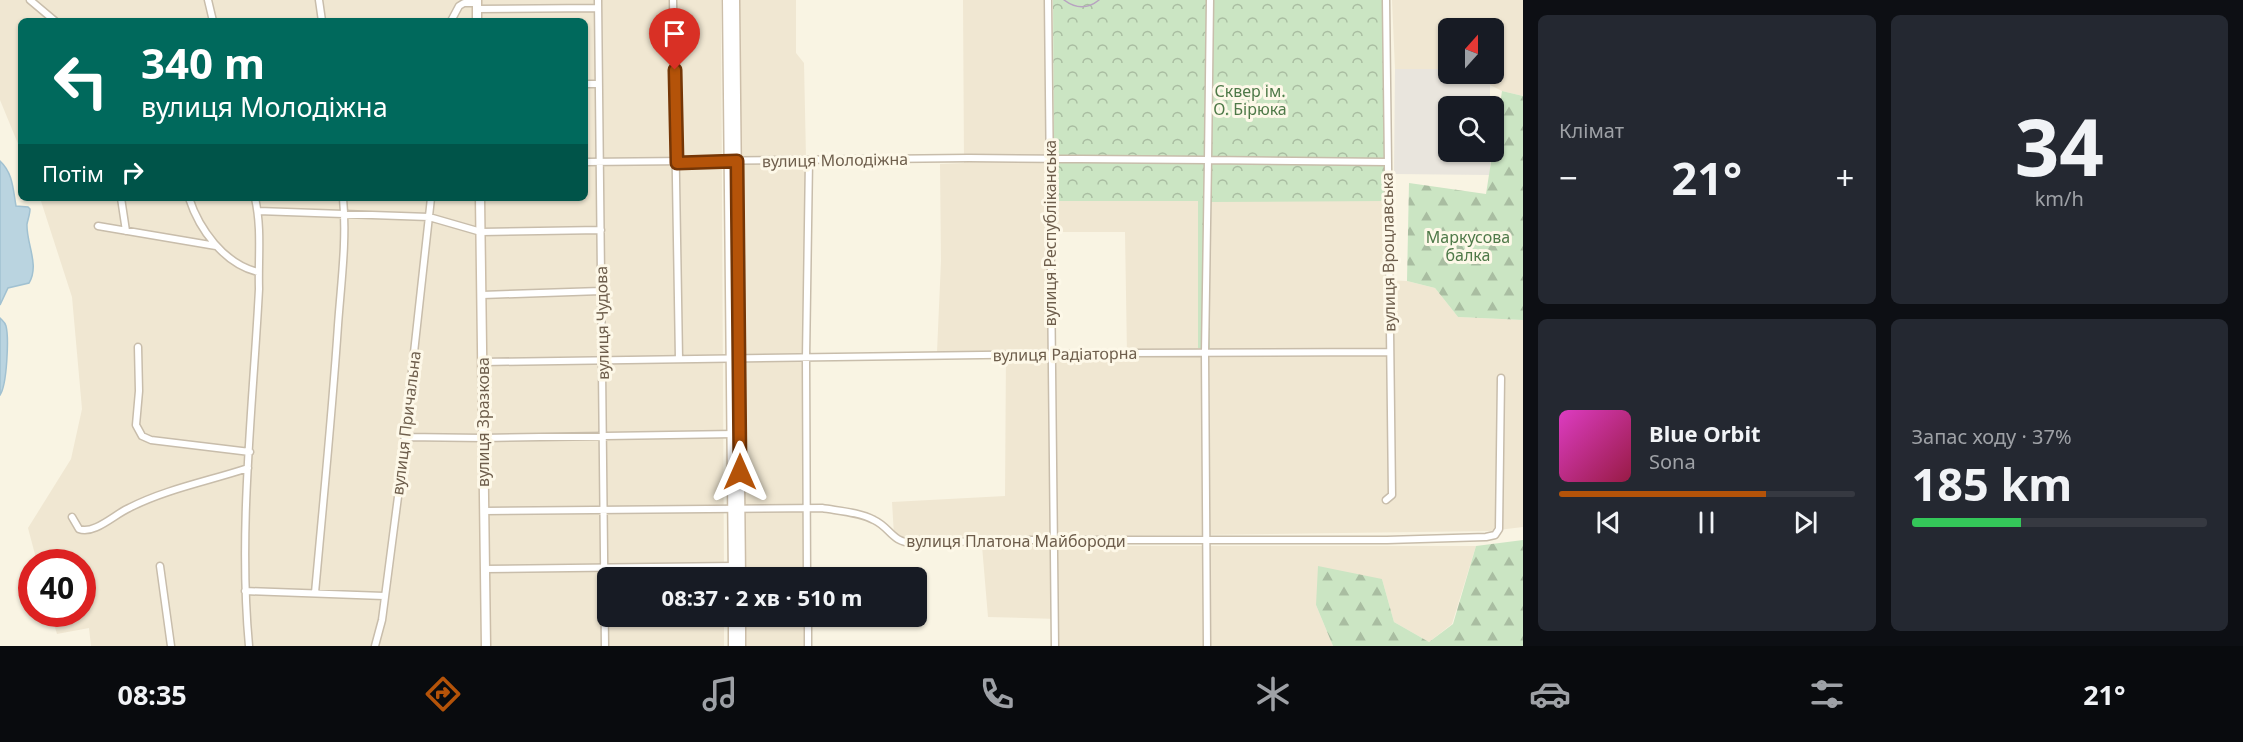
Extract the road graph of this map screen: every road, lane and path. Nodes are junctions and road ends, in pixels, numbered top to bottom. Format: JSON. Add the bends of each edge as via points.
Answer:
{"nodes":[{"id":1,"x":30,"y":0,"type":"edge"},
{"id":2,"x":208,"y":0,"type":"edge"},
{"id":3,"x":319,"y":0,"type":"edge"},
{"id":4,"x":674,"y":0,"type":"edge"},
{"id":5,"x":727,"y":0,"type":"edge"},
{"id":6,"x":735,"y":0,"type":"edge"},
{"id":7,"x":1048,"y":0,"type":"edge"},
{"id":8,"x":1210,"y":0,"type":"edge"},
{"id":9,"x":1386,"y":0,"type":"edge"},
{"id":10,"x":477,"y":4,"type":"edge"},
{"id":11,"x":598,"y":4,"type":"edge"},
{"id":12,"x":51,"y":18,"type":"edge"},
{"id":13,"x":212,"y":18,"type":"edge"},
{"id":14,"x":322,"y":18,"type":"edge"},
{"id":15,"x":452,"y":18,"type":"edge"},
{"id":16,"x":588,"y":84,"type":"edge"},
{"id":17,"x":598,"y":84,"type":"junction"},
{"id":18,"x":1050,"y":158,"type":"junction"},
{"id":19,"x":809,"y":160,"type":"junction"},
{"id":20,"x":1208,"y":160,"type":"junction"},
{"id":21,"x":733,"y":161,"type":"junction"},
{"id":22,"x":588,"y":162,"type":"edge"},
{"id":23,"x":600,"y":162,"type":"junction"},
{"id":24,"x":1388,"y":162,"type":"junction"},
{"id":25,"x":677,"y":163,"type":"junction"},
{"id":26,"x":121,"y":201,"type":"edge"},
{"id":27,"x":190,"y":201,"type":"edge"},
{"id":28,"x":256,"y":201,"type":"edge"},
{"id":29,"x":343,"y":201,"type":"edge"},
{"id":30,"x":431,"y":201,"type":"edge"},
{"id":31,"x":480,"y":201,"type":"edge"},
{"id":32,"x":258,"y":211,"type":"junction"},
{"id":33,"x":344,"y":214,"type":"junction"},
{"id":34,"x":429,"y":217,"type":"junction"},
{"id":35,"x":98,"y":226,"type":"dead end"},
{"id":36,"x":601,"y":230,"type":"junction"},
{"id":37,"x":126,"y":231,"type":"junction"},
{"id":38,"x":481,"y":232,"type":"junction"},
{"id":39,"x":216,"y":246,"type":"junction"},
{"id":40,"x":258,"y":272,"type":"junction"},
{"id":41,"x":601,"y":291,"type":"junction"},
{"id":42,"x":482,"y":295,"type":"junction"},
{"id":43,"x":138,"y":347,"type":"dead end"},
{"id":44,"x":1389,"y":352,"type":"junction"},
{"id":45,"x":1205,"y":353,"type":"junction"},
{"id":46,"x":1051,"y":355,"type":"junction"},
{"id":47,"x":736,"y":358,"type":"junction"},
{"id":48,"x":806,"y":358,"type":"junction"},
{"id":49,"x":679,"y":359,"type":"junction"},
{"id":50,"x":602,"y":361,"type":"junction"},
{"id":51,"x":483,"y":362,"type":"junction"},
{"id":52,"x":1501,"y":378,"type":"dead end"},
{"id":53,"x":736,"y":434,"type":"junction"},
{"id":54,"x":604,"y":436,"type":"junction"},
{"id":55,"x":405,"y":437,"type":"junction"},
{"id":56,"x":483,"y":438,"type":"junction"},
{"id":57,"x":250,"y":452,"type":"junction"},
{"id":58,"x":249,"y":468,"type":"junction"},
{"id":59,"x":1386,"y":500,"type":"dead end"},
{"id":60,"x":807,"y":508,"type":"junction"},
{"id":61,"x":736,"y":509,"type":"junction"},
{"id":62,"x":605,"y":510,"type":"junction"},
{"id":63,"x":484,"y":511,"type":"junction"},
{"id":64,"x":72,"y":517,"type":"dead end"},
{"id":65,"x":1205,"y":540,"type":"junction"},
{"id":66,"x":1053,"y":542,"type":"junction"},
{"id":67,"x":160,"y":566,"type":"dead end"},
{"id":68,"x":605,"y":566,"type":"junction"},
{"id":69,"x":736,"y":566,"type":"joint"},
{"id":70,"x":807,"y":567,"type":"edge"},
{"id":71,"x":485,"y":569,"type":"junction"},
{"id":72,"x":244,"y":591,"type":"junction"},
{"id":73,"x":315,"y":593,"type":"junction"},
{"id":74,"x":384,"y":596,"type":"junction"},
{"id":75,"x":733,"y":627,"type":"edge"},
{"id":76,"x":741,"y":627,"type":"edge"},
{"id":77,"x":808,"y":627,"type":"edge"},
{"id":78,"x":171,"y":646,"type":"edge"},
{"id":79,"x":249,"y":646,"type":"edge"},
{"id":80,"x":375,"y":646,"type":"edge"},
{"id":81,"x":486,"y":646,"type":"edge"},
{"id":82,"x":605,"y":646,"type":"edge"},
{"id":83,"x":733,"y":646,"type":"edge"},
{"id":84,"x":741,"y":646,"type":"edge"},
{"id":85,"x":808,"y":646,"type":"edge"},
{"id":86,"x":1055,"y":646,"type":"edge"},
{"id":87,"x":1207,"y":646,"type":"edge"}],
"edges":[{"from":1,"to":12,"type":"street"},
{"from":2,"to":13,"type":"street"},
{"from":3,"to":14,"type":"street"},
{"from":4,"to":25,"type":"street"},
{"from":5,"to":21,"type":"street"},
{"from":6,"to":21,"type":"street"},
{"from":7,"to":18,"type":"street","name":"вулиця Республіканська"},
{"from":8,"to":20,"type":"street"},
{"from":9,"to":24,"type":"street","name":"вулиця Вроцлавська"},
{"from":10,"to":11,"type":"street"},
{"from":10,"to":15,"type":"street","via":[[459,6]]},
{"from":11,"to":17,"type":"street","name":"вулиця Чудова"},
{"from":16,"to":17,"type":"street"},
{"from":17,"to":23,"type":"street","name":"вулиця Чудова"},
{"from":18,"to":19,"type":"street","name":"вулиця Молодіжна"},
{"from":18,"to":20,"type":"street","name":"вулиця Молодіжна"},
{"from":18,"to":46,"type":"street","name":"вулиця Республіканська"},
{"from":19,"to":21,"type":"street","name":"вулиця Молодіжна"},
{"from":19,"to":48,"type":"street"},
{"from":20,"to":24,"type":"street","name":"вулиця Молодіжна"},
{"from":20,"to":45,"type":"street"},
{"from":21,"to":25,"type":"street","name":"вулиця Молодіжна"},
{"from":21,"to":47,"type":"street"},
{"from":22,"to":23,"type":"street","name":"вулиця Молодіжна"},
{"from":23,"to":25,"type":"street","name":"вулиця Молодіжна"},
{"from":23,"to":36,"type":"street","name":"вулиця Чудова"},
{"from":24,"to":44,"type":"street","name":"вулиця Вроцлавська"},
{"from":25,"to":49,"type":"street"},
{"from":26,"to":37,"type":"street"},
{"from":27,"to":39,"type":"street"},
{"from":28,"to":32,"type":"street"},
{"from":29,"to":33,"type":"street"},
{"from":30,"to":34,"type":"street","name":"вулиця Причальна"},
{"from":31,"to":38,"type":"street","name":"вулиця Зразкова"},
{"from":32,"to":33,"type":"street"},
{"from":32,"to":40,"type":"street"},
{"from":33,"to":34,"type":"street"},
{"from":33,"to":73,"type":"street","via":[[333,404]]},
{"from":34,"to":38,"type":"street"},
{"from":34,"to":55,"type":"street","name":"вулиця Причальна"},
{"from":35,"to":37,"type":"street"},
{"from":36,"to":38,"type":"street"},
{"from":36,"to":41,"type":"street","name":"вулиця Чудова"},
{"from":37,"to":39,"type":"street"},
{"from":38,"to":42,"type":"street","name":"вулиця Зразкова"},
{"from":39,"to":40,"type":"street","via":[[239,264]]},
{"from":40,"to":57,"type":"street"},
{"from":41,"to":42,"type":"street"},
{"from":41,"to":50,"type":"street","name":"вулиця Чудова"},
{"from":42,"to":51,"type":"street","name":"вулиця Зразкова"},
{"from":43,"to":57,"type":"street","via":[[136,425],[142,436]]},
{"from":44,"to":45,"type":"street","name":"вулиця Радіаторна"},
{"from":44,"to":59,"type":"street","name":"вулиця Вроцлавська","via":[[1392,495]]},
{"from":45,"to":46,"type":"street","name":"вулиця Радіаторна"},
{"from":45,"to":65,"type":"street"},
{"from":46,"to":48,"type":"street","name":"вулиця Радіаторна"},
{"from":46,"to":66,"type":"street","name":"вулиця Республіканська"},
{"from":47,"to":48,"type":"street","name":"вулиця Радіаторна"},
{"from":47,"to":49,"type":"street","name":"вулиця Радіаторна"},
{"from":47,"to":53,"type":"street"},
{"from":48,"to":60,"type":"street"},
{"from":49,"to":50,"type":"street","name":"вулиця Радіаторна"},
{"from":50,"to":51,"type":"street","name":"вулиця Радіаторна"},
{"from":50,"to":54,"type":"street","name":"вулиця Чудова"},
{"from":51,"to":56,"type":"street","name":"вулиця Зразкова"},
{"from":52,"to":65,"type":"street","name":"вулиця Платона Майбороди","via":[[1499,529],[1495,534],[1387,540]]},
{"from":53,"to":54,"type":"street"},
{"from":53,"to":61,"type":"street"},
{"from":54,"to":56,"type":"street"},
{"from":54,"to":62,"type":"street","name":"вулиця Чудова"},
{"from":55,"to":56,"type":"street"},
{"from":55,"to":74,"type":"street","name":"вулиця Причальна"},
{"from":56,"to":63,"type":"street","name":"вулиця Зразкова"},
{"from":57,"to":58,"type":"street"},
{"from":58,"to":64,"type":"street","via":[[147,500],[89,530],[79,529]]},
{"from":58,"to":72,"type":"street"},
{"from":60,"to":61,"type":"street","name":"вулиця Платона Майбороди"},
{"from":60,"to":66,"type":"street","name":"вулиця Платона Майбороди","via":[[867,517],[903,542]]},
{"from":60,"to":70,"type":"street"},
{"from":61,"to":62,"type":"street","name":"вулиця Платона Майбороди"},
{"from":61,"to":69,"type":"street"},
{"from":62,"to":63,"type":"street","name":"вулиця Платона Майбороди"},
{"from":62,"to":68,"type":"street","name":"вулиця Чудова"},
{"from":63,"to":71,"type":"street","name":"вулиця Зразкова"},
{"from":65,"to":66,"type":"street","name":"вулиця Платона Майбороди"},
{"from":65,"to":87,"type":"street"},
{"from":66,"to":86,"type":"street","name":"вулиця Республіканська"},
{"from":67,"to":78,"type":"street"},
{"from":68,"to":69,"type":"street"},
{"from":68,"to":71,"type":"street"},
{"from":68,"to":82,"type":"street","name":"вулиця Чудова"},
{"from":71,"to":81,"type":"street","name":"вулиця Зразкова"},
{"from":72,"to":73,"type":"street"},
{"from":72,"to":79,"type":"street"},
{"from":73,"to":74,"type":"street"},
{"from":74,"to":80,"type":"street","name":"вулиця Причальна"},
{"from":75,"to":83,"type":"street"},
{"from":76,"to":84,"type":"street"},
{"from":77,"to":85,"type":"street"}]}
